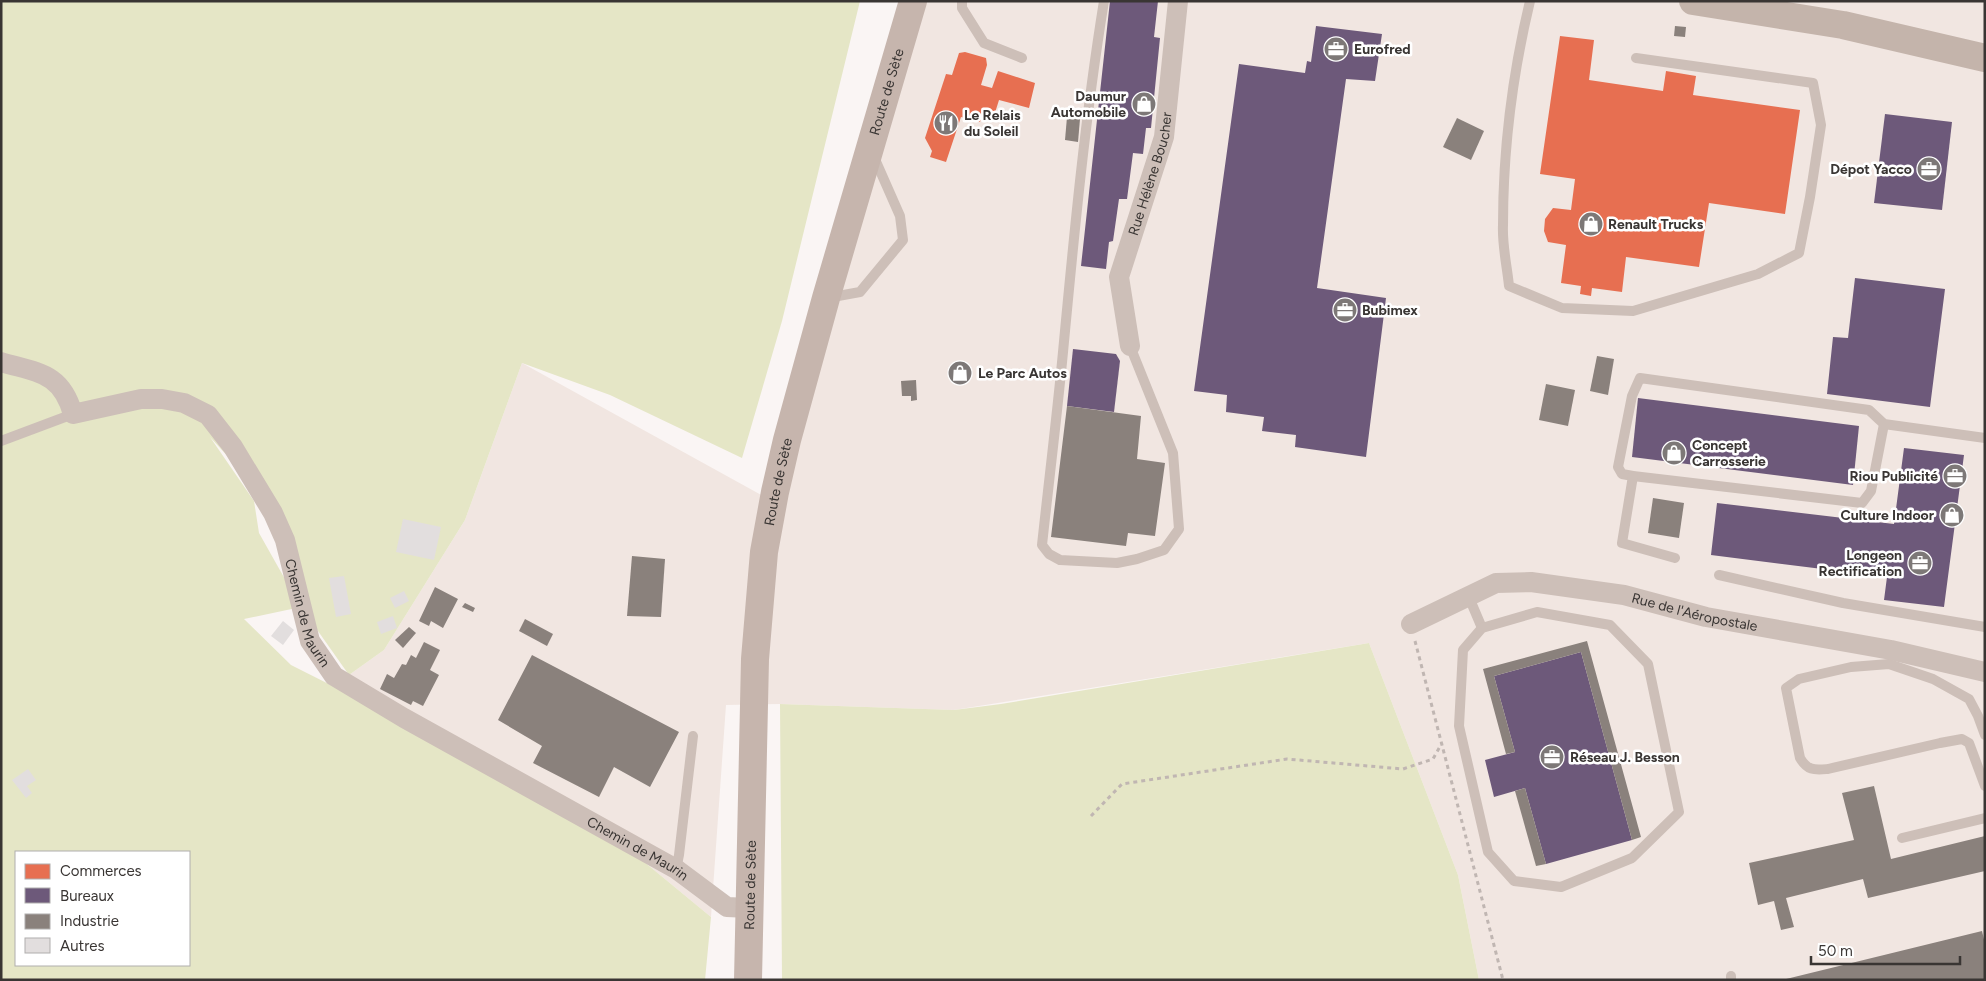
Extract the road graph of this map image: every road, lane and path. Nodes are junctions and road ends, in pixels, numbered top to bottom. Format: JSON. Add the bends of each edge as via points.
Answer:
{"nodes":[{"id":1,"x":913,"y":1,"type":"edge"},
{"id":2,"x":962,"y":1,"type":"edge"},
{"id":3,"x":1104,"y":1,"type":"edge"},
{"id":4,"x":1178,"y":1,"type":"edge"},
{"id":5,"x":1530,"y":1,"type":"edge"},
{"id":6,"x":1693,"y":1,"type":"edge"},
{"id":7,"x":1022,"y":58,"type":"dead end"},
{"id":8,"x":1636,"y":58,"type":"dead end"},
{"id":9,"x":1985,"y":58,"type":"edge"},
{"id":10,"x":870,"y":148,"type":"junction"},
{"id":11,"x":826,"y":298,"type":"junction"},
{"id":12,"x":1130,"y":346,"type":"joint"},
{"id":13,"x":1,"y":362,"type":"edge"},
{"id":14,"x":73,"y":414,"type":"junction"},
{"id":15,"x":1884,"y":424,"type":"junction"},
{"id":16,"x":1985,"y":438,"type":"edge"},
{"id":17,"x":1,"y":441,"type":"edge"},
{"id":18,"x":1633,"y":476,"type":"junction"},
{"id":19,"x":1676,"y":558,"type":"dead end"},
{"id":20,"x":1719,"y":575,"type":"dead end"},
{"id":21,"x":1468,"y":595,"type":"junction"},
{"id":22,"x":1411,"y":624,"type":"joint"},
{"id":23,"x":1985,"y":627,"type":"edge"},
{"id":24,"x":1482,"y":628,"type":"junction"},
{"id":25,"x":1985,"y":672,"type":"edge"},
{"id":26,"x":1985,"y":735,"type":"edge"},
{"id":27,"x":693,"y":736,"type":"dead end"},
{"id":28,"x":1442,"y":743,"type":"junction"},
{"id":29,"x":1985,"y":786,"type":"edge"},
{"id":30,"x":1091,"y":816,"type":"dead end"},
{"id":31,"x":1985,"y":818,"type":"edge"},
{"id":32,"x":1902,"y":838,"type":"dead end"},
{"id":33,"x":676,"y":869,"type":"junction"},
{"id":34,"x":749,"y":908,"type":"junction"},
{"id":35,"x":748,"y":980,"type":"edge"},
{"id":36,"x":1503,"y":980,"type":"edge"}],
"edges":[{"from":1,"to":10,"type":"main road","name":"Route de Sète"},
{"from":2,"to":7,"type":"lane","via":[[962,8],[984,43]]},
{"from":3,"to":12,"type":"lane","via":[[1086,121],[1042,545],[1060,560],[1117,563],[1137,559],[1164,550],[1179,529],[1173,453]]},
{"from":4,"to":12,"type":"street","name":"Rue Hélène Boucher","via":[[1164,137],[1119,277]]},
{"from":5,"to":8,"type":"lane","via":[[1522,33],[1506,147],[1502,227],[1508,286],[1562,308],[1633,311],[1758,274],[1799,253],[1821,126],[1813,84]]},
{"from":6,"to":9,"type":"street","via":[[1843,25]]},
{"from":10,"to":11,"type":"main road","name":"Route de Sète"},
{"from":10,"to":11,"type":"lane","via":[[900,216],[903,240],[860,292]]},
{"from":11,"to":34,"type":"main road","name":"Route de Sète","via":[[787,440],[764,552],[756,659]]},
{"from":13,"to":14,"type":"street","via":[[53,378],[68,397]]},
{"from":14,"to":17,"type":"lane"},
{"from":14,"to":33,"type":"street","name":"Chemin de Maurin","via":[[141,399],[162,399],[184,403],[208,415],[233,447],[273,513],[285,540],[310,641],[334,676]]},
{"from":15,"to":16,"type":"lane"},
{"from":15,"to":18,"type":"lane","via":[[1871,491],[1862,502]]},
{"from":15,"to":18,"type":"lane","via":[[1869,410],[1640,378],[1632,396],[1618,467],[1622,474]]},
{"from":18,"to":19,"type":"lane","via":[[1622,543]]},
{"from":20,"to":23,"type":"lane","via":[[1843,603]]},
{"from":21,"to":22,"type":"street","name":"Rue de l'Aéropostale"},
{"from":21,"to":24,"type":"lane"},
{"from":21,"to":25,"type":"street","name":"Rue de l'Aéropostale","via":[[1496,583],[1571,586],[1624,595],[1706,617],[1891,650]]},
{"from":22,"to":28,"type":"path"},
{"from":24,"to":24,"type":"lane","via":[[1463,650],[1459,726],[1488,852],[1514,881],[1561,887],[1632,858],[1679,812],[1648,664],[1610,625],[1537,612]]},
{"from":26,"to":29,"type":"lane","via":[[1969,699],[1933,679],[1889,664],[1852,667],[1799,679],[1786,688],[1800,758],[1805,766],[1816,770],[1828,769],[1962,739],[1969,743]]},
{"from":27,"to":33,"type":"lane"},
{"from":28,"to":30,"type":"path","via":[[1434,759],[1403,769],[1287,758],[1122,784]]},
{"from":28,"to":36,"type":"path"},
{"from":31,"to":32,"type":"lane"},
{"from":33,"to":34,"type":"street","name":"Chemin de Maurin","via":[[727,907]]},
{"from":34,"to":35,"type":"main road","name":"Route de Sète"}]}
